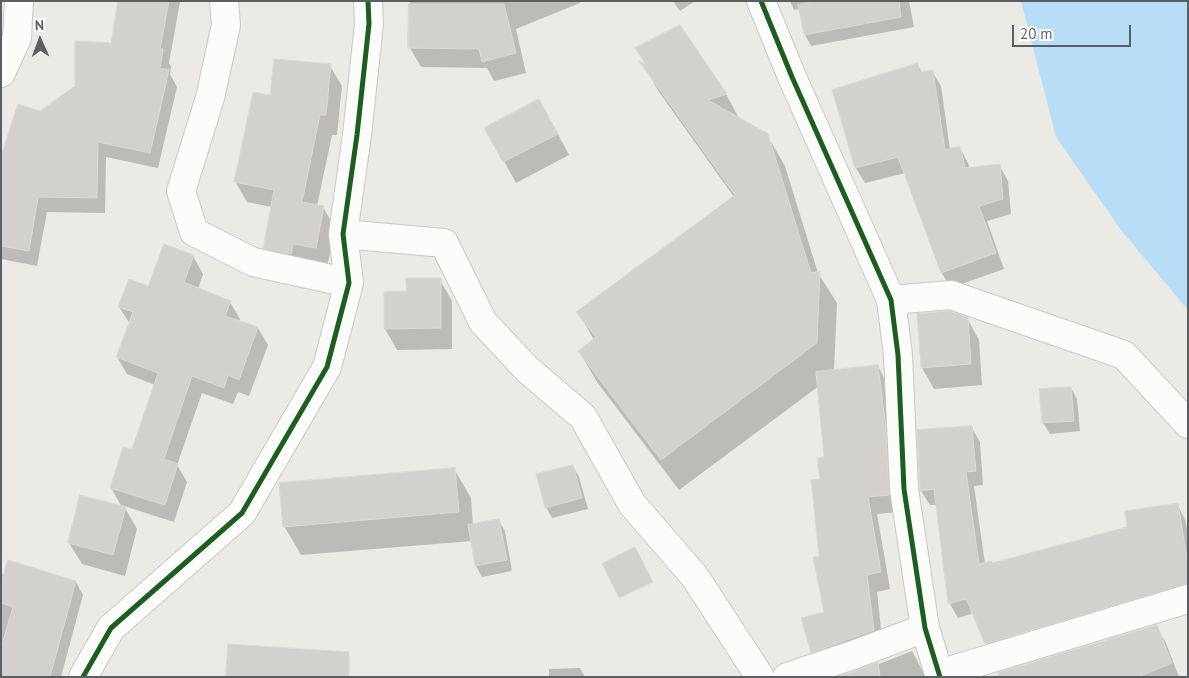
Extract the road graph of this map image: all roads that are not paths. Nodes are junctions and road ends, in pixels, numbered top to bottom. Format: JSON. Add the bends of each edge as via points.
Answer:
{"nodes":[{"id":1,"x":19,"y":1,"type":"edge"},
{"id":2,"x":224,"y":1,"type":"edge"},
{"id":3,"x":368,"y":1,"type":"edge"},
{"id":4,"x":762,"y":1,"type":"edge"},
{"id":5,"x":1,"y":74,"type":"edge"},
{"id":6,"x":343,"y":234,"type":"junction"},
{"id":7,"x":349,"y":283,"type":"junction"},
{"id":8,"x":891,"y":300,"type":"junction"},
{"id":9,"x":1188,"y":424,"type":"edge"},
{"id":10,"x":1188,"y":598,"type":"edge"},
{"id":11,"x":925,"y":628,"type":"junction"},
{"id":12,"x":939,"y":675,"type":"edge"},
{"id":13,"x":82,"y":677,"type":"edge"},
{"id":14,"x":760,"y":677,"type":"edge"},
{"id":15,"x":787,"y":677,"type":"edge"}],
"edges":[{"from":1,"to":5,"type":"street","via":[[17,38]]},
{"from":2,"to":7,"type":"street","via":[[226,25],[210,98],[181,191],[194,232],[253,262]]},
{"from":3,"to":6,"type":"street","via":[[369,24]]},
{"from":4,"to":8,"type":"street"},
{"from":6,"to":7,"type":"street"},
{"from":6,"to":14,"type":"street","via":[[444,243],[483,322],[527,370],[583,417],[632,504],[695,577]]},
{"from":7,"to":13,"type":"street","via":[[327,367],[242,513],[111,628]]},
{"from":8,"to":9,"type":"street","via":[[951,296],[1124,354]]},
{"from":8,"to":11,"type":"street","via":[[898,355],[904,489]]},
{"from":10,"to":12,"type":"street"},
{"from":11,"to":12,"type":"street"},
{"from":11,"to":15,"type":"street"}]}
